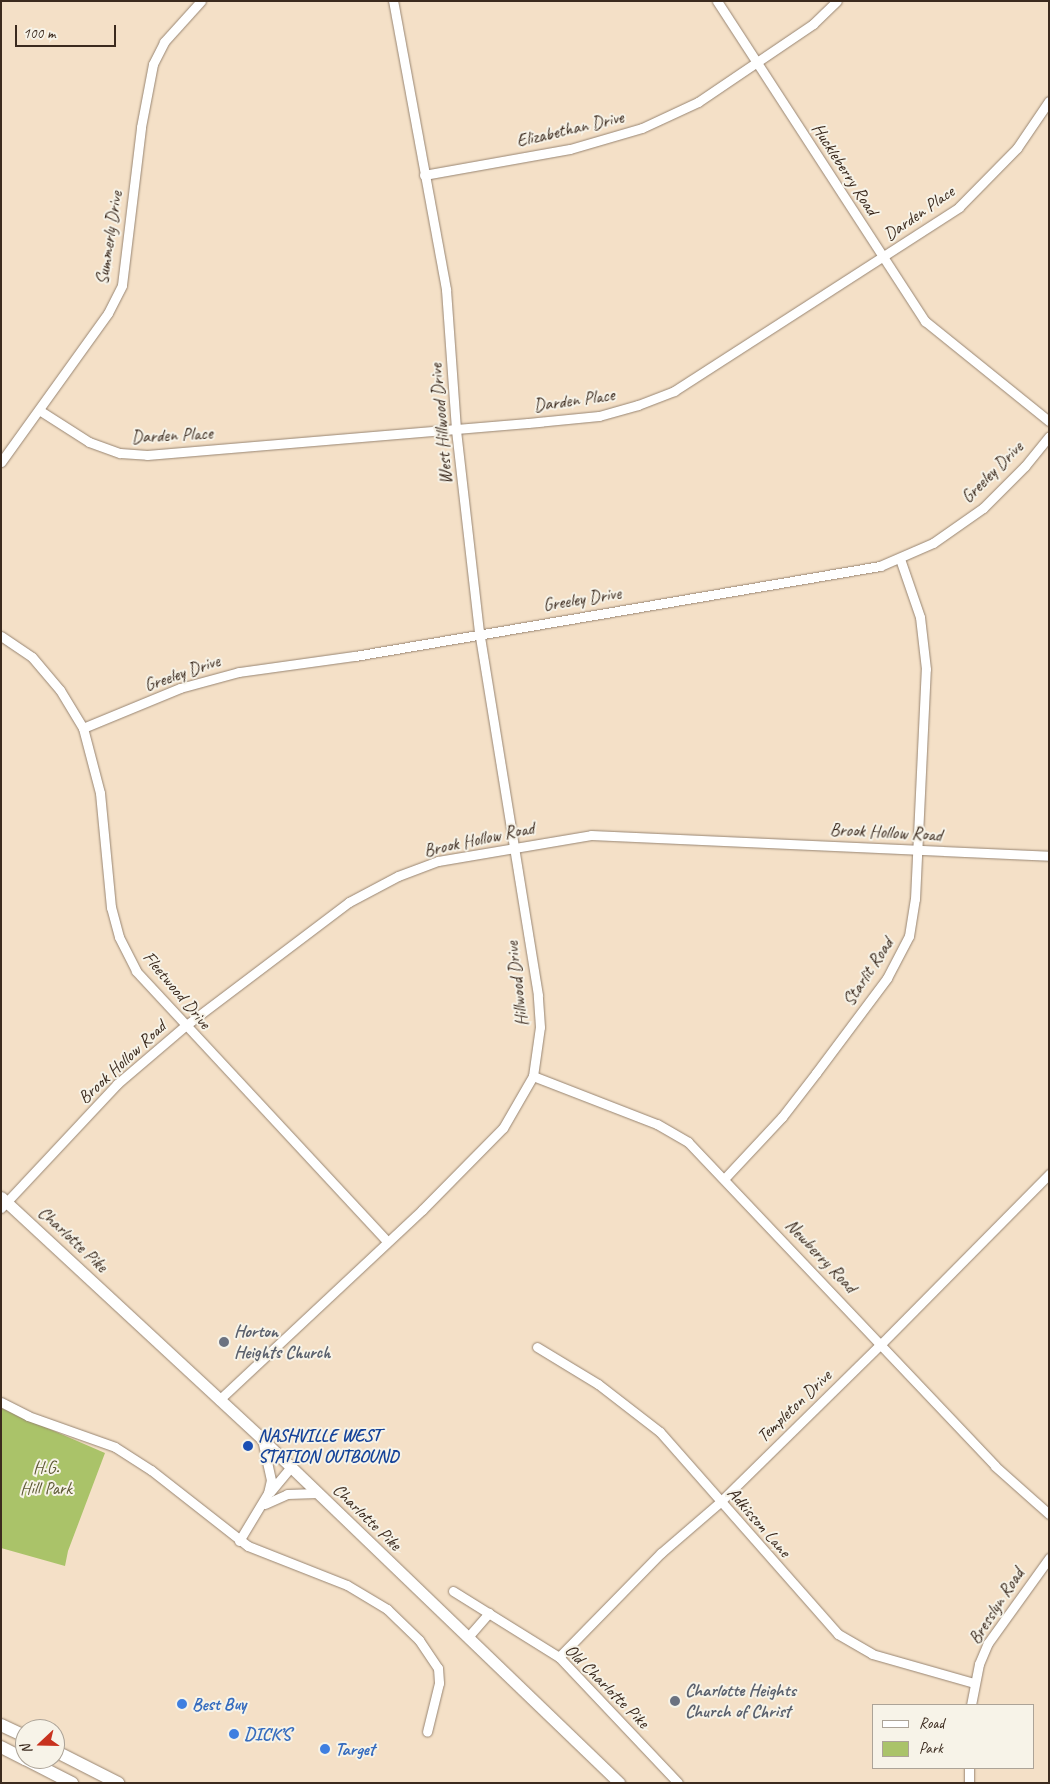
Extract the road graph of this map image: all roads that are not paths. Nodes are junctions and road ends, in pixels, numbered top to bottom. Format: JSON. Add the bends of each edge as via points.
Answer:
{"nodes":[{"id":1,"x":201,"y":1,"type":"edge"},
{"id":2,"x":393,"y":1,"type":"edge"},
{"id":3,"x":717,"y":1,"type":"edge"},
{"id":4,"x":837,"y":1,"type":"edge"},
{"id":5,"x":756,"y":61,"type":"junction"},
{"id":6,"x":1049,"y":101,"type":"edge"},
{"id":7,"x":424,"y":175,"type":"junction"},
{"id":8,"x":882,"y":259,"type":"junction"},
{"id":9,"x":39,"y":410,"type":"junction"},
{"id":10,"x":1049,"y":421,"type":"edge"},
{"id":11,"x":456,"y":429,"type":"junction"},
{"id":12,"x":1049,"y":436,"type":"edge"},
{"id":13,"x":1,"y":462,"type":"edge"},
{"id":14,"x":900,"y":559,"type":"junction"},
{"id":15,"x":479,"y":632,"type":"junction"},
{"id":16,"x":1,"y":636,"type":"edge"},
{"id":17,"x":83,"y":728,"type":"junction"},
{"id":18,"x":513,"y":846,"type":"junction"},
{"id":19,"x":918,"y":850,"type":"junction"},
{"id":20,"x":1049,"y":856,"type":"edge"},
{"id":21,"x":185,"y":1026,"type":"junction"},
{"id":22,"x":533,"y":1076,"type":"junction"},
{"id":23,"x":1049,"y":1174,"type":"edge"},
{"id":24,"x":724,"y":1179,"type":"junction"},
{"id":25,"x":3,"y":1202,"type":"edge"},
{"id":26,"x":387,"y":1241,"type":"junction"},
{"id":27,"x":882,"y":1343,"type":"junction"},
{"id":28,"x":537,"y":1347,"type":"dead end"},
{"id":29,"x":219,"y":1400,"type":"junction"},
{"id":30,"x":1,"y":1402,"type":"edge"},
{"id":31,"x":262,"y":1439,"type":"junction"},
{"id":32,"x":291,"y":1467,"type":"junction"},
{"id":33,"x":317,"y":1493,"type":"junction"},
{"id":34,"x":268,"y":1494,"type":"junction"},
{"id":35,"x":720,"y":1502,"type":"junction"},
{"id":36,"x":265,"y":1504,"type":"junction"},
{"id":37,"x":1049,"y":1514,"type":"edge"},
{"id":38,"x":239,"y":1541,"type":"junction"},
{"id":39,"x":1049,"y":1558,"type":"edge"},
{"id":40,"x":453,"y":1591,"type":"dead end"},
{"id":41,"x":489,"y":1613,"type":"junction"},
{"id":42,"x":468,"y":1637,"type":"junction"},
{"id":43,"x":559,"y":1657,"type":"junction"},
{"id":44,"x":974,"y":1682,"type":"junction"},
{"id":45,"x":971,"y":1704,"type":"edge"},
{"id":46,"x":1,"y":1725,"type":"edge"},
{"id":47,"x":15,"y":1731,"type":"edge"},
{"id":48,"x":427,"y":1732,"type":"dead end"},
{"id":49,"x":1,"y":1747,"type":"edge"},
{"id":50,"x":15,"y":1754,"type":"edge"},
{"id":51,"x":65,"y":1756,"type":"edge"},
{"id":52,"x":45,"y":1769,"type":"edge"},
{"id":53,"x":969,"y":1769,"type":"edge"},
{"id":54,"x":72,"y":1783,"type":"edge"},
{"id":55,"x":118,"y":1783,"type":"edge"},
{"id":56,"x":620,"y":1783,"type":"edge"},
{"id":57,"x":678,"y":1783,"type":"edge"},
{"id":58,"x":969,"y":1783,"type":"edge"}],
"edges":[{"from":1,"to":9,"type":"street","name":"Summerly Drive","via":[[164,42],[153,64],[141,127],[122,284],[108,313]]},
{"from":2,"to":7,"type":"street","name":"West Hillwood Drive"},
{"from":3,"to":5,"type":"street","name":"Huckleberry Road"},
{"from":4,"to":5,"type":"street","name":"Elizabethan Drive","via":[[813,24]]},
{"from":5,"to":7,"type":"street","name":"Elizabethan Drive","via":[[698,102],[607,140]]},
{"from":5,"to":8,"type":"street","name":"Huckleberry Road"},
{"from":6,"to":8,"type":"street","name":"Darden Place","via":[[1017,148],[960,207]]},
{"from":7,"to":11,"type":"street","name":"West Hillwood Drive","via":[[446,289]]},
{"from":8,"to":10,"type":"street","name":"Huckleberry Road","via":[[925,321],[938,334]]},
{"from":8,"to":11,"type":"street","name":"Darden Place","via":[[823,292],[777,325],[665,394],[599,416]]},
{"from":9,"to":11,"type":"street","name":"Darden Place","via":[[89,442],[120,453],[148,455]]},
{"from":9,"to":13,"type":"street","name":"Summerly Drive"},
{"from":11,"to":15,"type":"street","name":"West Hillwood Drive"},
{"from":12,"to":14,"type":"street","name":"Greeley Drive","via":[[1025,466],[983,508],[933,543]]},
{"from":14,"to":15,"type":"street","name":"Greeley Drive","via":[[833,575]]},
{"from":14,"to":19,"type":"street","name":"Starlit Road","via":[[920,617],[926,669]]},
{"from":15,"to":17,"type":"street","name":"Greeley Drive","via":[[355,656],[216,677],[180,688]]},
{"from":15,"to":18,"type":"street","name":"West Hillwood Drive"},
{"from":16,"to":17,"type":"street","name":"Fleetwood Drive","via":[[37,664],[60,690]]},
{"from":17,"to":21,"type":"street","name":"Fleetwood Drive","via":[[100,793],[111,907],[119,937],[136,971]]},
{"from":18,"to":19,"type":"street","name":"Brook Hollow Road","via":[[591,835]]},
{"from":18,"to":21,"type":"street","name":"Brook Hollow Road","via":[[438,861],[371,889],[300,938]]},
{"from":18,"to":22,"type":"street","name":"Hillwood Drive","via":[[538,995],[540,1027]]},
{"from":19,"to":20,"type":"street","name":"Brook Hollow Road"},
{"from":19,"to":24,"type":"street","name":"Starlit Road","via":[[913,918],[896,964],[782,1118]]},
{"from":21,"to":25,"type":"street","name":"Brook Hollow Road","via":[[117,1084]]},
{"from":21,"to":26,"type":"street","name":"Fleetwood Drive"},
{"from":22,"to":24,"type":"street","name":"Newberry Road","via":[[677,1134]]},
{"from":22,"to":26,"type":"street","name":"Hillwood Drive","via":[[503,1128]]},
{"from":23,"to":27,"type":"street","name":"Templeton Drive"},
{"from":24,"to":27,"type":"street","name":"Newberry Road"},
{"from":25,"to":29,"type":"main road","name":"Charlotte Pike"},
{"from":26,"to":29,"type":"street"},
{"from":27,"to":35,"type":"street","name":"Templeton Drive"},
{"from":27,"to":37,"type":"street","name":"Newberry Road","via":[[995,1466]]},
{"from":28,"to":35,"type":"street","name":"Adkisson Lane","via":[[633,1408],[660,1432]]},
{"from":29,"to":31,"type":"main road","name":"Charlotte Pike"},
{"from":30,"to":38,"type":"street","via":[[28,1416],[115,1447],[138,1461]]},
{"from":31,"to":32,"type":"main road","name":"Charlotte Pike"},
{"from":31,"to":34,"type":"street","via":[[271,1480]]},
{"from":32,"to":33,"type":"main road","name":"Charlotte Pike"},
{"from":32,"to":34,"type":"street"},
{"from":33,"to":36,"type":"street","via":[[287,1494]]},
{"from":33,"to":42,"type":"main road","name":"Charlotte Pike"},
{"from":34,"to":36,"type":"street"},
{"from":35,"to":43,"type":"street","name":"Templeton Drive","via":[[661,1553]]},
{"from":35,"to":44,"type":"street","name":"Adkisson Lane","via":[[838,1634],[872,1654]]},
{"from":36,"to":38,"type":"street"},
{"from":38,"to":48,"type":"street","via":[[279,1561],[347,1585],[404,1623],[438,1668],[439,1684]]},
{"from":39,"to":44,"type":"street","name":"Bresslyn Road","via":[[988,1643]]},
{"from":40,"to":41,"type":"street","name":"Old Charlotte Pike"},
{"from":41,"to":42,"type":"street"},
{"from":41,"to":43,"type":"street","name":"Old Charlotte Pike"},
{"from":42,"to":56,"type":"main road","name":"Charlotte Pike"},
{"from":43,"to":57,"type":"street","name":"Old Charlotte Pike"},
{"from":44,"to":45,"type":"street","name":"Bresslyn Road"},
{"from":46,"to":47,"type":"highway"},
{"from":49,"to":50,"type":"highway"},
{"from":51,"to":55,"type":"highway"},
{"from":52,"to":54,"type":"highway"},
{"from":53,"to":58,"type":"street"}]}
